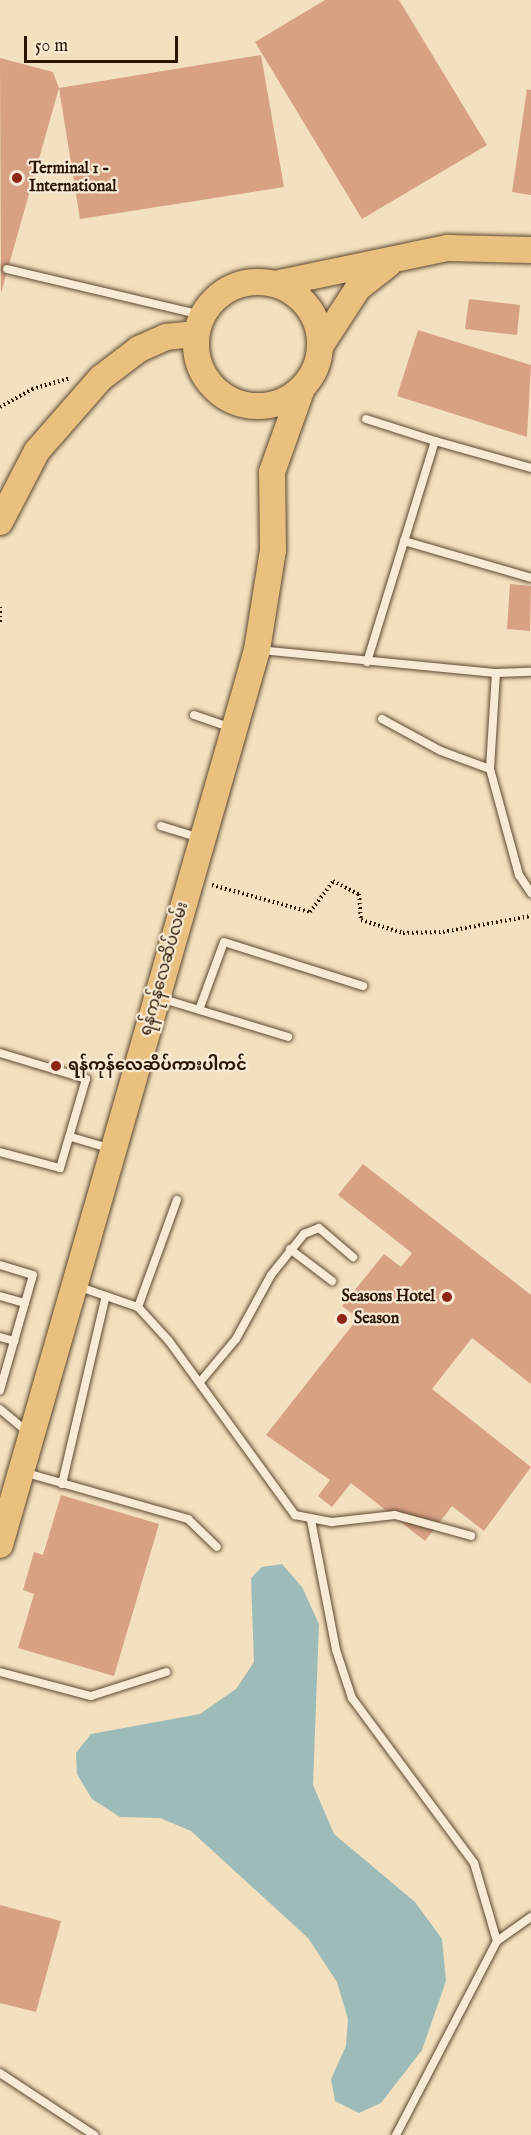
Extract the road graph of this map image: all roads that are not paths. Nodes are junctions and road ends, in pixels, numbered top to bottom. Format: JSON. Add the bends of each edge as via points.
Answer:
{"nodes":[{"id":1,"x":531,"y":250,"type":"edge"},
{"id":2,"x":396,"y":259,"type":"junction"},
{"id":3,"x":7,"y":269,"type":"dead end"},
{"id":4,"x":275,"y":284,"type":"junction"},
{"id":5,"x":199,"y":325,"type":"junction"},
{"id":6,"x":321,"y":345,"type":"junction"},
{"id":7,"x":302,"y":388,"type":"junction"},
{"id":8,"x":366,"y":419,"type":"dead end"},
{"id":9,"x":435,"y":441,"type":"junction"},
{"id":10,"x":531,"y":468,"type":"edge"},
{"id":11,"x":0,"y":522,"type":"edge"},
{"id":12,"x":404,"y":541,"type":"junction"},
{"id":13,"x":531,"y":578,"type":"edge"},
{"id":14,"x":257,"y":650,"type":"junction"},
{"id":15,"x":367,"y":663,"type":"junction"},
{"id":16,"x":531,"y":672,"type":"edge"},
{"id":17,"x":496,"y":673,"type":"junction"},
{"id":18,"x":194,"y":714,"type":"dead end"},
{"id":19,"x":382,"y":719,"type":"dead end"},
{"id":20,"x":236,"y":730,"type":"junction"},
{"id":21,"x":490,"y":769,"type":"junction"},
{"id":22,"x":161,"y":826,"type":"dead end"},
{"id":23,"x":203,"y":839,"type":"junction"},
{"id":24,"x":531,"y":893,"type":"edge"},
{"id":25,"x":363,"y":986,"type":"dead end"},
{"id":26,"x":157,"y":997,"type":"junction"},
{"id":27,"x":199,"y":1010,"type":"junction"},
{"id":28,"x":288,"y":1037,"type":"dead end"},
{"id":29,"x":0,"y":1053,"type":"edge"},
{"id":30,"x":71,"y":1137,"type":"junction"},
{"id":31,"x":112,"y":1149,"type":"junction"},
{"id":32,"x":0,"y":1152,"type":"edge"},
{"id":33,"x":177,"y":1200,"type":"dead end"},
{"id":34,"x":290,"y":1249,"type":"junction"},
{"id":35,"x":353,"y":1257,"type":"dead end"},
{"id":36,"x":0,"y":1265,"type":"edge"},
{"id":37,"x":332,"y":1281,"type":"dead end"},
{"id":38,"x":74,"y":1285,"type":"junction"},
{"id":39,"x":0,"y":1296,"type":"edge"},
{"id":40,"x":105,"y":1299,"type":"junction"},
{"id":41,"x":25,"y":1303,"type":"junction"},
{"id":42,"x":138,"y":1307,"type":"junction"},
{"id":43,"x":0,"y":1337,"type":"edge"},
{"id":44,"x":14,"y":1341,"type":"junction"},
{"id":45,"x":200,"y":1382,"type":"junction"},
{"id":46,"x":1,"y":1386,"type":"edge"},
{"id":47,"x":0,"y":1409,"type":"edge"},
{"id":48,"x":31,"y":1435,"type":"junction"},
{"id":49,"x":21,"y":1472,"type":"junction"},
{"id":50,"x":62,"y":1484,"type":"junction"},
{"id":51,"x":311,"y":1520,"type":"junction"},
{"id":52,"x":471,"y":1536,"type":"dead end"},
{"id":53,"x":0,"y":1545,"type":"edge"},
{"id":54,"x":217,"y":1547,"type":"dead end"},
{"id":55,"x":0,"y":1672,"type":"edge"},
{"id":56,"x":166,"y":1672,"type":"dead end"},
{"id":57,"x":531,"y":1917,"type":"edge"},
{"id":58,"x":497,"y":1941,"type":"junction"},
{"id":59,"x":0,"y":2073,"type":"edge"},
{"id":60,"x":94,"y":2135,"type":"edge"},
{"id":61,"x":396,"y":2135,"type":"edge"}],
"edges":[{"from":1,"to":2,"type":"main road","via":[[448,248]]},
{"from":2,"to":4,"type":"main road"},
{"from":2,"to":6,"type":"main road","via":[[358,288]]},
{"from":3,"to":5,"type":"lane"},
{"from":4,"to":5,"type":"main road","via":[[233,286]]},
{"from":4,"to":6,"type":"main road","via":[[308,306]]},
{"from":5,"to":7,"type":"main road","via":[[202,372],[229,399],[267,406]]},
{"from":5,"to":11,"type":"main road","via":[[139,349],[101,378],[37,451]]},
{"from":6,"to":7,"type":"main road","via":[[312,375]]},
{"from":7,"to":14,"type":"main road","name":"ရန်ကုန်လေဆိပ်လမ်း","via":[[273,472],[273,550]]},
{"from":8,"to":9,"type":"lane"},
{"from":9,"to":10,"type":"lane"},
{"from":9,"to":12,"type":"lane"},
{"from":12,"to":13,"type":"lane"},
{"from":12,"to":15,"type":"lane"},
{"from":14,"to":15,"type":"lane"},
{"from":14,"to":20,"type":"main road","name":"ရန်ကုန်လေဆိပ်လမ်း"},
{"from":15,"to":17,"type":"lane"},
{"from":16,"to":17,"type":"lane"},
{"from":17,"to":21,"type":"lane"},
{"from":18,"to":20,"type":"lane"},
{"from":19,"to":21,"type":"lane","via":[[441,751]]},
{"from":20,"to":23,"type":"main road","name":"ရန်ကုန်လေဆိပ်လမ်း"},
{"from":21,"to":24,"type":"lane","via":[[519,876]]},
{"from":22,"to":23,"type":"lane"},
{"from":23,"to":26,"type":"main road","name":"ရန်ကုန်လေဆိပ်လမ်း"},
{"from":25,"to":27,"type":"lane","via":[[224,942]]},
{"from":26,"to":27,"type":"lane"},
{"from":26,"to":31,"type":"main road","name":"ရန်ကုန်လေဆိပ်လမ်း"},
{"from":27,"to":28,"type":"lane"},
{"from":29,"to":30,"type":"lane","via":[[86,1079]]},
{"from":30,"to":31,"type":"lane"},
{"from":30,"to":32,"type":"lane","via":[[60,1168]]},
{"from":31,"to":38,"type":"main road","name":"ရန်ကုန်လေဆိပ်လမ်း"},
{"from":33,"to":42,"type":"lane"},
{"from":34,"to":35,"type":"lane","via":[[316,1228]]},
{"from":34,"to":37,"type":"lane"},
{"from":34,"to":45,"type":"lane","via":[[236,1339]]},
{"from":36,"to":41,"type":"lane","via":[[33,1275]]},
{"from":38,"to":40,"type":"lane"},
{"from":38,"to":48,"type":"main road","name":"ရန်ကုန်လေဆိပ်လမ်း"},
{"from":39,"to":41,"type":"lane"},
{"from":40,"to":42,"type":"lane"},
{"from":40,"to":50,"type":"lane"},
{"from":41,"to":44,"type":"lane"},
{"from":42,"to":45,"type":"lane"},
{"from":43,"to":44,"type":"lane"},
{"from":44,"to":46,"type":"lane"},
{"from":45,"to":51,"type":"lane","via":[[289,1510]]},
{"from":47,"to":48,"type":"lane"},
{"from":48,"to":49,"type":"main road","name":"ရန်ကုန်လေဆိပ်လမ်း"},
{"from":49,"to":50,"type":"lane"},
{"from":49,"to":53,"type":"main road","name":"ရန်ကုန်လေဆိပ်လမ်း"},
{"from":50,"to":54,"type":"lane","via":[[188,1519]]},
{"from":51,"to":52,"type":"lane","via":[[395,1515]]},
{"from":51,"to":58,"type":"lane","via":[[336,1650],[352,1698],[474,1863]]},
{"from":55,"to":56,"type":"lane","via":[[91,1696]]},
{"from":57,"to":58,"type":"lane"},
{"from":58,"to":61,"type":"lane"},
{"from":59,"to":60,"type":"lane"}]}
